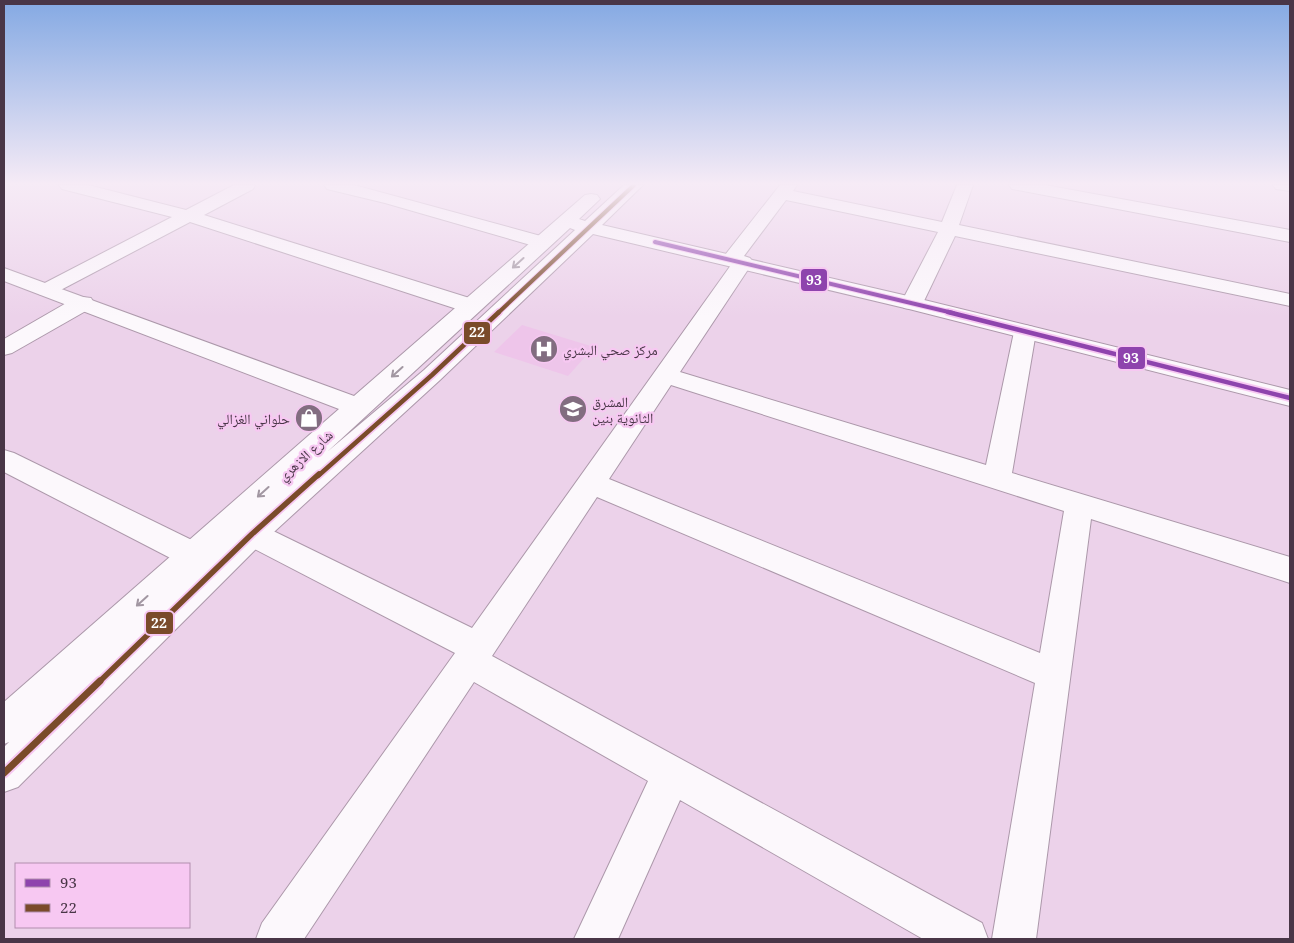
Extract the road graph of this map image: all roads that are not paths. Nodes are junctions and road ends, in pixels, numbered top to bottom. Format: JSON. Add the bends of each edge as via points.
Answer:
{"nodes":[{"id":1,"x":165,"y":229,"type":"edge"},
{"id":2,"x":231,"y":229,"type":"edge"},
{"id":3,"x":496,"y":229,"type":"edge"},
{"id":4,"x":566,"y":229,"type":"edge"},
{"id":5,"x":572,"y":229,"type":"edge"},
{"id":6,"x":598,"y":229,"type":"edge"},
{"id":7,"x":759,"y":229,"type":"edge"},
{"id":8,"x":948,"y":229,"type":"edge"},
{"id":9,"x":954,"y":229,"type":"edge"},
{"id":10,"x":1253,"y":229,"type":"edge"},
{"id":11,"x":1290,"y":236,"type":"edge"},
{"id":12,"x":541,"y":242,"type":"junction"},
{"id":13,"x":738,"y":261,"type":"junction"},
{"id":14,"x":4,"y":274,"type":"edge"},
{"id":15,"x":46,"y":290,"type":"junction"},
{"id":16,"x":1290,"y":300,"type":"edge"},
{"id":17,"x":912,"y":302,"type":"junction"},
{"id":18,"x":83,"y":303,"type":"junction"},
{"id":19,"x":471,"y":306,"type":"junction"},
{"id":20,"x":1025,"y":332,"type":"junction"},
{"id":21,"x":4,"y":348,"type":"edge"},
{"id":22,"x":665,"y":375,"type":"junction"},
{"id":23,"x":1290,"y":398,"type":"edge"},
{"id":24,"x":358,"y":407,"type":"junction"},
{"id":25,"x":4,"y":460,"type":"edge"},
{"id":26,"x":997,"y":479,"type":"junction"},
{"id":27,"x":591,"y":483,"type":"junction"},
{"id":28,"x":1079,"y":504,"type":"junction"},
{"id":29,"x":252,"y":534,"type":"junction"},
{"id":30,"x":193,"y":555,"type":"junction"},
{"id":31,"x":1290,"y":570,"type":"edge"},
{"id":32,"x":473,"y":655,"type":"junction"},
{"id":33,"x":1054,"y":675,"type":"junction"},
{"id":34,"x":4,"y":726,"type":"edge"},
{"id":35,"x":4,"y":773,"type":"edge"},
{"id":36,"x":671,"y":775,"type":"junction"},
{"id":37,"x":278,"y":939,"type":"edge"},
{"id":38,"x":596,"y":939,"type":"edge"},
{"id":39,"x":966,"y":939,"type":"edge"},
{"id":40,"x":1014,"y":939,"type":"edge"}],
"edges":[{"from":1,"to":15,"type":"street"},
{"from":2,"to":19,"type":"street"},
{"from":3,"to":12,"type":"street"},
{"from":4,"to":12,"type":"street","name":"شارع الازهري"},
{"from":5,"to":29,"type":"street","name":"شارع الازهري","via":[[531,283]]},
{"from":6,"to":13,"type":"street"},
{"from":7,"to":13,"type":"street"},
{"from":8,"to":17,"type":"street"},
{"from":9,"to":16,"type":"street"},
{"from":10,"to":11,"type":"street"},
{"from":12,"to":19,"type":"street","name":"شارع الازهري","one_way":true},
{"from":13,"to":17,"type":"street"},
{"from":13,"to":22,"type":"street"},
{"from":14,"to":15,"type":"street"},
{"from":15,"to":18,"type":"street"},
{"from":17,"to":20,"type":"street"},
{"from":18,"to":21,"type":"street"},
{"from":18,"to":24,"type":"street"},
{"from":19,"to":24,"type":"street","name":"شارع الازهري","one_way":true},
{"from":20,"to":23,"type":"street"},
{"from":20,"to":26,"type":"street"},
{"from":22,"to":26,"type":"street"},
{"from":22,"to":27,"type":"street"},
{"from":24,"to":30,"type":"street","name":"شارع الازهري","one_way":true},
{"from":25,"to":30,"type":"street"},
{"from":26,"to":28,"type":"street"},
{"from":27,"to":32,"type":"street"},
{"from":27,"to":33,"type":"street"},
{"from":28,"to":31,"type":"street"},
{"from":28,"to":33,"type":"street"},
{"from":29,"to":32,"type":"street"},
{"from":29,"to":35,"type":"street","name":"شارع الازهري"},
{"from":30,"to":34,"type":"street","name":"شارع الازهري","one_way":true},
{"from":32,"to":36,"type":"street"},
{"from":32,"to":37,"type":"street"},
{"from":33,"to":40,"type":"street"},
{"from":36,"to":38,"type":"street"},
{"from":36,"to":39,"type":"street"}]}
